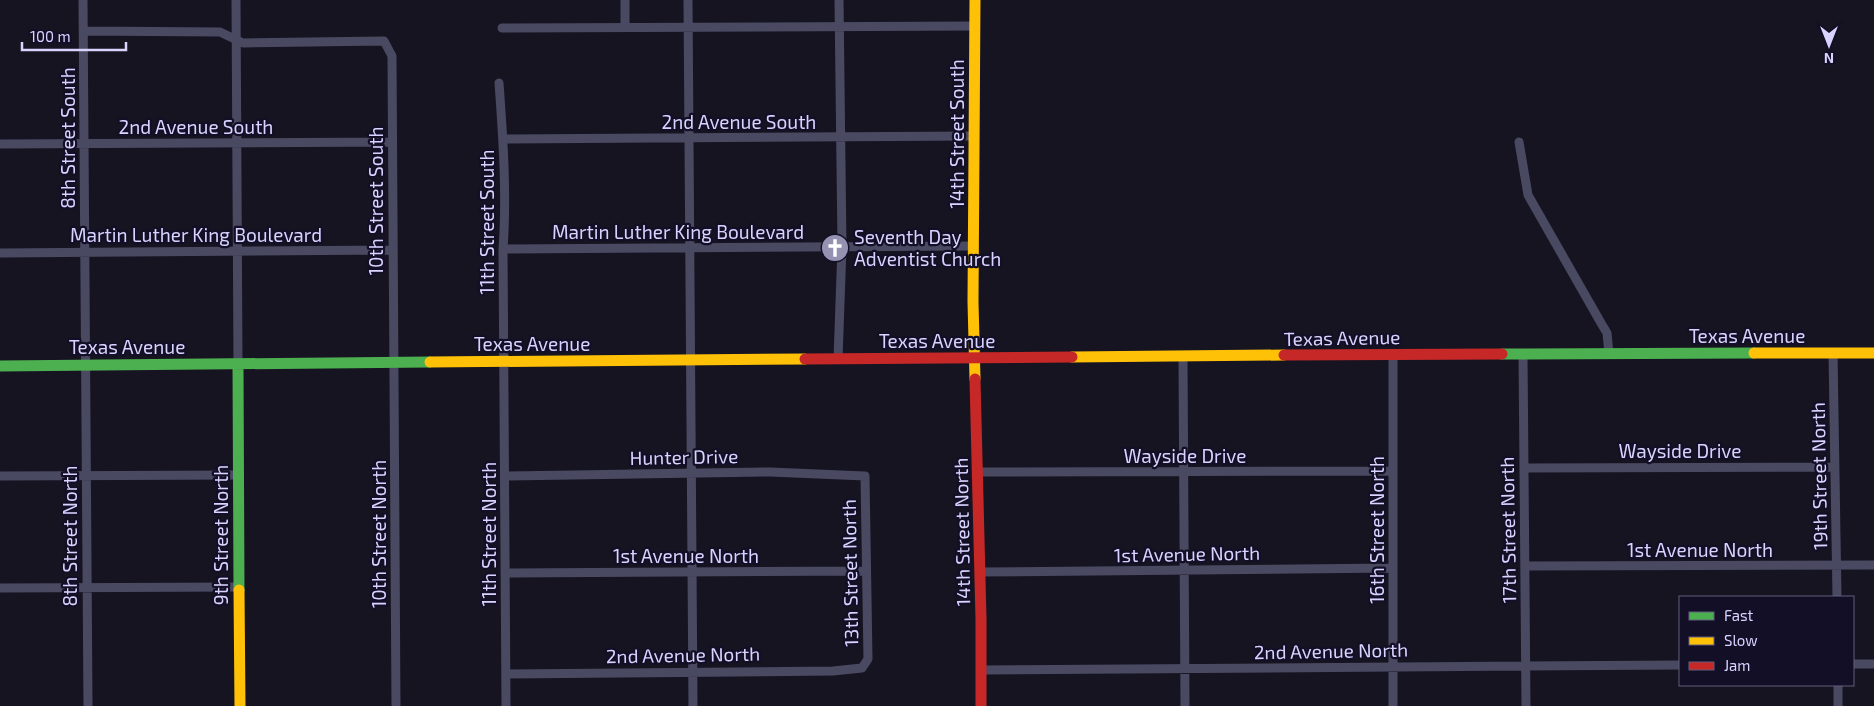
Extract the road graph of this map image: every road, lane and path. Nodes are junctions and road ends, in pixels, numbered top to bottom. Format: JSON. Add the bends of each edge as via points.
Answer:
{"nodes":[{"id":1,"x":83,"y":0,"type":"edge"},
{"id":2,"x":236,"y":0,"type":"edge"},
{"id":3,"x":625,"y":0,"type":"edge"},
{"id":4,"x":688,"y":0,"type":"edge"},
{"id":5,"x":839,"y":0,"type":"edge"},
{"id":6,"x":975,"y":0,"type":"edge"},
{"id":7,"x":975,"y":26,"type":"junction"},
{"id":8,"x":625,"y":27,"type":"junction"},
{"id":9,"x":840,"y":27,"type":"junction"},
{"id":10,"x":502,"y":28,"type":"dead end"},
{"id":11,"x":688,"y":28,"type":"junction"},
{"id":12,"x":84,"y":31,"type":"junction"},
{"id":13,"x":236,"y":39,"type":"junction"},
{"id":14,"x":499,"y":83,"type":"dead end"},
{"id":15,"x":974,"y":136,"type":"junction"},
{"id":16,"x":841,"y":137,"type":"junction"},
{"id":17,"x":689,"y":138,"type":"junction"},
{"id":18,"x":503,"y":139,"type":"junction"},
{"id":19,"x":392,"y":142,"type":"junction"},
{"id":20,"x":1519,"y":142,"type":"dead end"},
{"id":21,"x":84,"y":143,"type":"junction"},
{"id":22,"x":236,"y":143,"type":"junction"},
{"id":23,"x":0,"y":144,"type":"edge"},
{"id":24,"x":974,"y":246,"type":"junction"},
{"id":25,"x":842,"y":247,"type":"junction"},
{"id":26,"x":689,"y":248,"type":"junction"},
{"id":27,"x":503,"y":249,"type":"junction"},
{"id":28,"x":393,"y":250,"type":"junction"},
{"id":29,"x":237,"y":251,"type":"junction"},
{"id":30,"x":0,"y":252,"type":"edge"},
{"id":31,"x":85,"y":252,"type":"junction"},
{"id":32,"x":1833,"y":353,"type":"junction"},
{"id":33,"x":1874,"y":353,"type":"edge"},
{"id":34,"x":1392,"y":354,"type":"junction"},
{"id":35,"x":1523,"y":354,"type":"junction"},
{"id":36,"x":1609,"y":354,"type":"junction"},
{"id":37,"x":1183,"y":357,"type":"junction"},
{"id":38,"x":975,"y":358,"type":"junction"},
{"id":39,"x":838,"y":359,"type":"junction"},
{"id":40,"x":690,"y":360,"type":"junction"},
{"id":41,"x":394,"y":362,"type":"junction"},
{"id":42,"x":504,"y":362,"type":"junction"},
{"id":43,"x":238,"y":364,"type":"junction"},
{"id":44,"x":86,"y":365,"type":"junction"},
{"id":45,"x":0,"y":366,"type":"edge"},
{"id":46,"x":1835,"y":467,"type":"junction"},
{"id":47,"x":1524,"y":468,"type":"junction"},
{"id":48,"x":1393,"y":471,"type":"junction"},
{"id":49,"x":978,"y":472,"type":"junction"},
{"id":50,"x":1184,"y":472,"type":"junction"},
{"id":51,"x":691,"y":473,"type":"junction"},
{"id":52,"x":238,"y":475,"type":"junction"},
{"id":53,"x":0,"y":476,"type":"edge"},
{"id":54,"x":86,"y":476,"type":"junction"},
{"id":55,"x":505,"y":476,"type":"junction"},
{"id":56,"x":863,"y":476,"type":"joint"},
{"id":57,"x":1874,"y":565,"type":"edge"},
{"id":58,"x":1525,"y":566,"type":"junction"},
{"id":59,"x":1837,"y":566,"type":"junction"},
{"id":60,"x":1393,"y":568,"type":"junction"},
{"id":61,"x":1184,"y":570,"type":"junction"},
{"id":62,"x":866,"y":571,"type":"junction"},
{"id":63,"x":692,"y":572,"type":"junction"},
{"id":64,"x":980,"y":572,"type":"junction"},
{"id":65,"x":505,"y":573,"type":"junction"},
{"id":66,"x":239,"y":587,"type":"junction"},
{"id":67,"x":0,"y":588,"type":"edge"},
{"id":68,"x":87,"y":588,"type":"junction"},
{"id":69,"x":1837,"y":596,"type":"edge"},
{"id":70,"x":1854,"y":664,"type":"edge"},
{"id":71,"x":1874,"y":664,"type":"edge"},
{"id":72,"x":1526,"y":665,"type":"junction"},
{"id":73,"x":1679,"y":665,"type":"edge"},
{"id":74,"x":1393,"y":666,"type":"junction"},
{"id":75,"x":861,"y":668,"type":"joint"},
{"id":76,"x":1185,"y":669,"type":"junction"},
{"id":77,"x":982,"y":670,"type":"junction"},
{"id":78,"x":692,"y":671,"type":"junction"},
{"id":79,"x":506,"y":674,"type":"junction"},
{"id":80,"x":1838,"y":686,"type":"edge"},
{"id":81,"x":88,"y":706,"type":"edge"},
{"id":82,"x":240,"y":706,"type":"edge"},
{"id":83,"x":396,"y":706,"type":"edge"},
{"id":84,"x":506,"y":706,"type":"edge"},
{"id":85,"x":692,"y":706,"type":"edge"},
{"id":86,"x":982,"y":706,"type":"edge"},
{"id":87,"x":1186,"y":706,"type":"edge"},
{"id":88,"x":1393,"y":706,"type":"edge"},
{"id":89,"x":1526,"y":706,"type":"edge"},
{"id":90,"x":1838,"y":706,"type":"edge"}],
"edges":[{"from":1,"to":12,"type":"street","name":"8th Street South"},
{"from":2,"to":13,"type":"street"},
{"from":3,"to":8,"type":"street"},
{"from":4,"to":11,"type":"street"},
{"from":5,"to":9,"type":"street"},
{"from":6,"to":7,"type":"main road","name":"14th Street South"},
{"from":7,"to":9,"type":"street"},
{"from":7,"to":15,"type":"main road","name":"14th Street South"},
{"from":8,"to":10,"type":"street"},
{"from":8,"to":11,"type":"street"},
{"from":9,"to":11,"type":"street"},
{"from":9,"to":16,"type":"street"},
{"from":11,"to":17,"type":"street"},
{"from":12,"to":13,"type":"street","via":[[220,32]]},
{"from":12,"to":21,"type":"street","name":"8th Street South"},
{"from":13,"to":19,"type":"street","name":"10th Street South","via":[[243,43],[384,41],[392,56]]},
{"from":13,"to":22,"type":"street"},
{"from":14,"to":18,"type":"street","name":"11th Street South"},
{"from":15,"to":16,"type":"street","name":"2nd Avenue South"},
{"from":15,"to":24,"type":"main road","name":"14th Street South"},
{"from":16,"to":17,"type":"street","name":"2nd Avenue South"},
{"from":16,"to":25,"type":"street"},
{"from":17,"to":18,"type":"street","name":"2nd Avenue South"},
{"from":17,"to":26,"type":"street"},
{"from":18,"to":27,"type":"street","name":"11th Street South"},
{"from":19,"to":22,"type":"street","name":"2nd Avenue South"},
{"from":19,"to":28,"type":"street","name":"10th Street South"},
{"from":20,"to":36,"type":"street","via":[[1528,195],[1602,322],[1607,333]]},
{"from":21,"to":22,"type":"street","name":"2nd Avenue South"},
{"from":21,"to":23,"type":"street","name":"2nd Avenue South"},
{"from":21,"to":31,"type":"street","name":"8th Street South"},
{"from":22,"to":29,"type":"street"},
{"from":24,"to":25,"type":"street","name":"Martin Luther King Boulevard"},
{"from":24,"to":38,"type":"main road","name":"14th Street South"},
{"from":25,"to":26,"type":"street","name":"Martin Luther King Boulevard"},
{"from":25,"to":39,"type":"street"},
{"from":26,"to":27,"type":"street","name":"Martin Luther King Boulevard"},
{"from":26,"to":40,"type":"street"},
{"from":27,"to":42,"type":"street","name":"11th Street South"},
{"from":28,"to":29,"type":"street","name":"Martin Luther King Boulevard"},
{"from":28,"to":41,"type":"street","name":"10th Street South"},
{"from":29,"to":31,"type":"street","name":"Martin Luther King Boulevard"},
{"from":29,"to":43,"type":"street"},
{"from":30,"to":31,"type":"street","name":"Martin Luther King Boulevard"},
{"from":31,"to":44,"type":"street","name":"8th Street South"},
{"from":32,"to":33,"type":"main road","name":"Texas Avenue"},
{"from":32,"to":36,"type":"main road","name":"Texas Avenue"},
{"from":32,"to":46,"type":"street","name":"19th Street North"},
{"from":34,"to":35,"type":"main road","name":"Texas Avenue"},
{"from":34,"to":37,"type":"main road","name":"Texas Avenue"},
{"from":34,"to":48,"type":"street","name":"16th Street North"},
{"from":35,"to":36,"type":"main road","name":"Texas Avenue"},
{"from":35,"to":47,"type":"street","name":"17th Street North"},
{"from":37,"to":38,"type":"main road","name":"Texas Avenue"},
{"from":37,"to":50,"type":"street"},
{"from":38,"to":39,"type":"main road","name":"Texas Avenue"},
{"from":38,"to":49,"type":"main road","name":"14th Street North"},
{"from":39,"to":40,"type":"main road","name":"Texas Avenue"},
{"from":40,"to":42,"type":"main road","name":"Texas Avenue"},
{"from":40,"to":51,"type":"street"},
{"from":41,"to":42,"type":"main road","name":"Texas Avenue"},
{"from":41,"to":43,"type":"main road","name":"Texas Avenue"},
{"from":41,"to":83,"type":"street","name":"10th Street North"},
{"from":42,"to":55,"type":"street","name":"11th Street North"},
{"from":43,"to":44,"type":"main road","name":"Texas Avenue"},
{"from":43,"to":52,"type":"main road","name":"9th Street North"},
{"from":44,"to":45,"type":"main road","name":"Texas Avenue"},
{"from":44,"to":54,"type":"street","name":"8th Street North"},
{"from":46,"to":47,"type":"street","name":"Wayside Drive"},
{"from":46,"to":59,"type":"street","name":"19th Street North"},
{"from":47,"to":58,"type":"street","name":"17th Street North"},
{"from":48,"to":50,"type":"street","name":"Wayside Drive"},
{"from":48,"to":60,"type":"street","name":"16th Street North"},
{"from":49,"to":50,"type":"street","name":"Wayside Drive"},
{"from":49,"to":64,"type":"main road","name":"14th Street North"},
{"from":50,"to":61,"type":"street"},
{"from":51,"to":55,"type":"street","name":"Hunter Drive"},
{"from":51,"to":56,"type":"street","name":"Hunter Drive"},
{"from":51,"to":63,"type":"street"},
{"from":52,"to":54,"type":"street"},
{"from":52,"to":66,"type":"main road","name":"9th Street North"},
{"from":53,"to":54,"type":"street"},
{"from":54,"to":68,"type":"street","name":"8th Street North"},
{"from":55,"to":65,"type":"street","name":"11th Street North"},
{"from":56,"to":62,"type":"street","name":"13th Street North"},
{"from":57,"to":59,"type":"street","name":"1st Avenue North"},
{"from":58,"to":59,"type":"street","name":"1st Avenue North"},
{"from":58,"to":72,"type":"street","name":"17th Street North"},
{"from":59,"to":69,"type":"street","name":"19th Street North"},
{"from":60,"to":61,"type":"street","name":"1st Avenue North"},
{"from":60,"to":74,"type":"street","name":"16th Street North"},
{"from":61,"to":64,"type":"street","name":"1st Avenue North"},
{"from":61,"to":76,"type":"street"},
{"from":62,"to":63,"type":"street","name":"1st Avenue North"},
{"from":62,"to":75,"type":"street","name":"13th Street North","via":[[868,659]]},
{"from":63,"to":65,"type":"street","name":"1st Avenue North"},
{"from":63,"to":78,"type":"street"},
{"from":64,"to":77,"type":"main road","name":"14th Street North"},
{"from":65,"to":79,"type":"street","name":"11th Street North"},
{"from":66,"to":68,"type":"street"},
{"from":66,"to":82,"type":"main road","name":"9th Street North"},
{"from":67,"to":68,"type":"street"},
{"from":68,"to":81,"type":"street","name":"8th Street North"},
{"from":70,"to":71,"type":"street"},
{"from":72,"to":73,"type":"street","name":"2nd Avenue North"},
{"from":72,"to":74,"type":"street","name":"2nd Avenue North"},
{"from":72,"to":89,"type":"street","name":"17th Street North"},
{"from":74,"to":76,"type":"street","name":"2nd Avenue North"},
{"from":74,"to":88,"type":"street","name":"16th Street North"},
{"from":75,"to":78,"type":"street","name":"2nd Avenue North","via":[[833,671]]},
{"from":76,"to":77,"type":"street","name":"2nd Avenue North"},
{"from":76,"to":87,"type":"street"},
{"from":77,"to":86,"type":"main road","name":"14th Street North"},
{"from":78,"to":79,"type":"street","name":"2nd Avenue North"},
{"from":78,"to":85,"type":"street"},
{"from":79,"to":84,"type":"street","name":"11th Street North"},
{"from":80,"to":90,"type":"street"}]}
